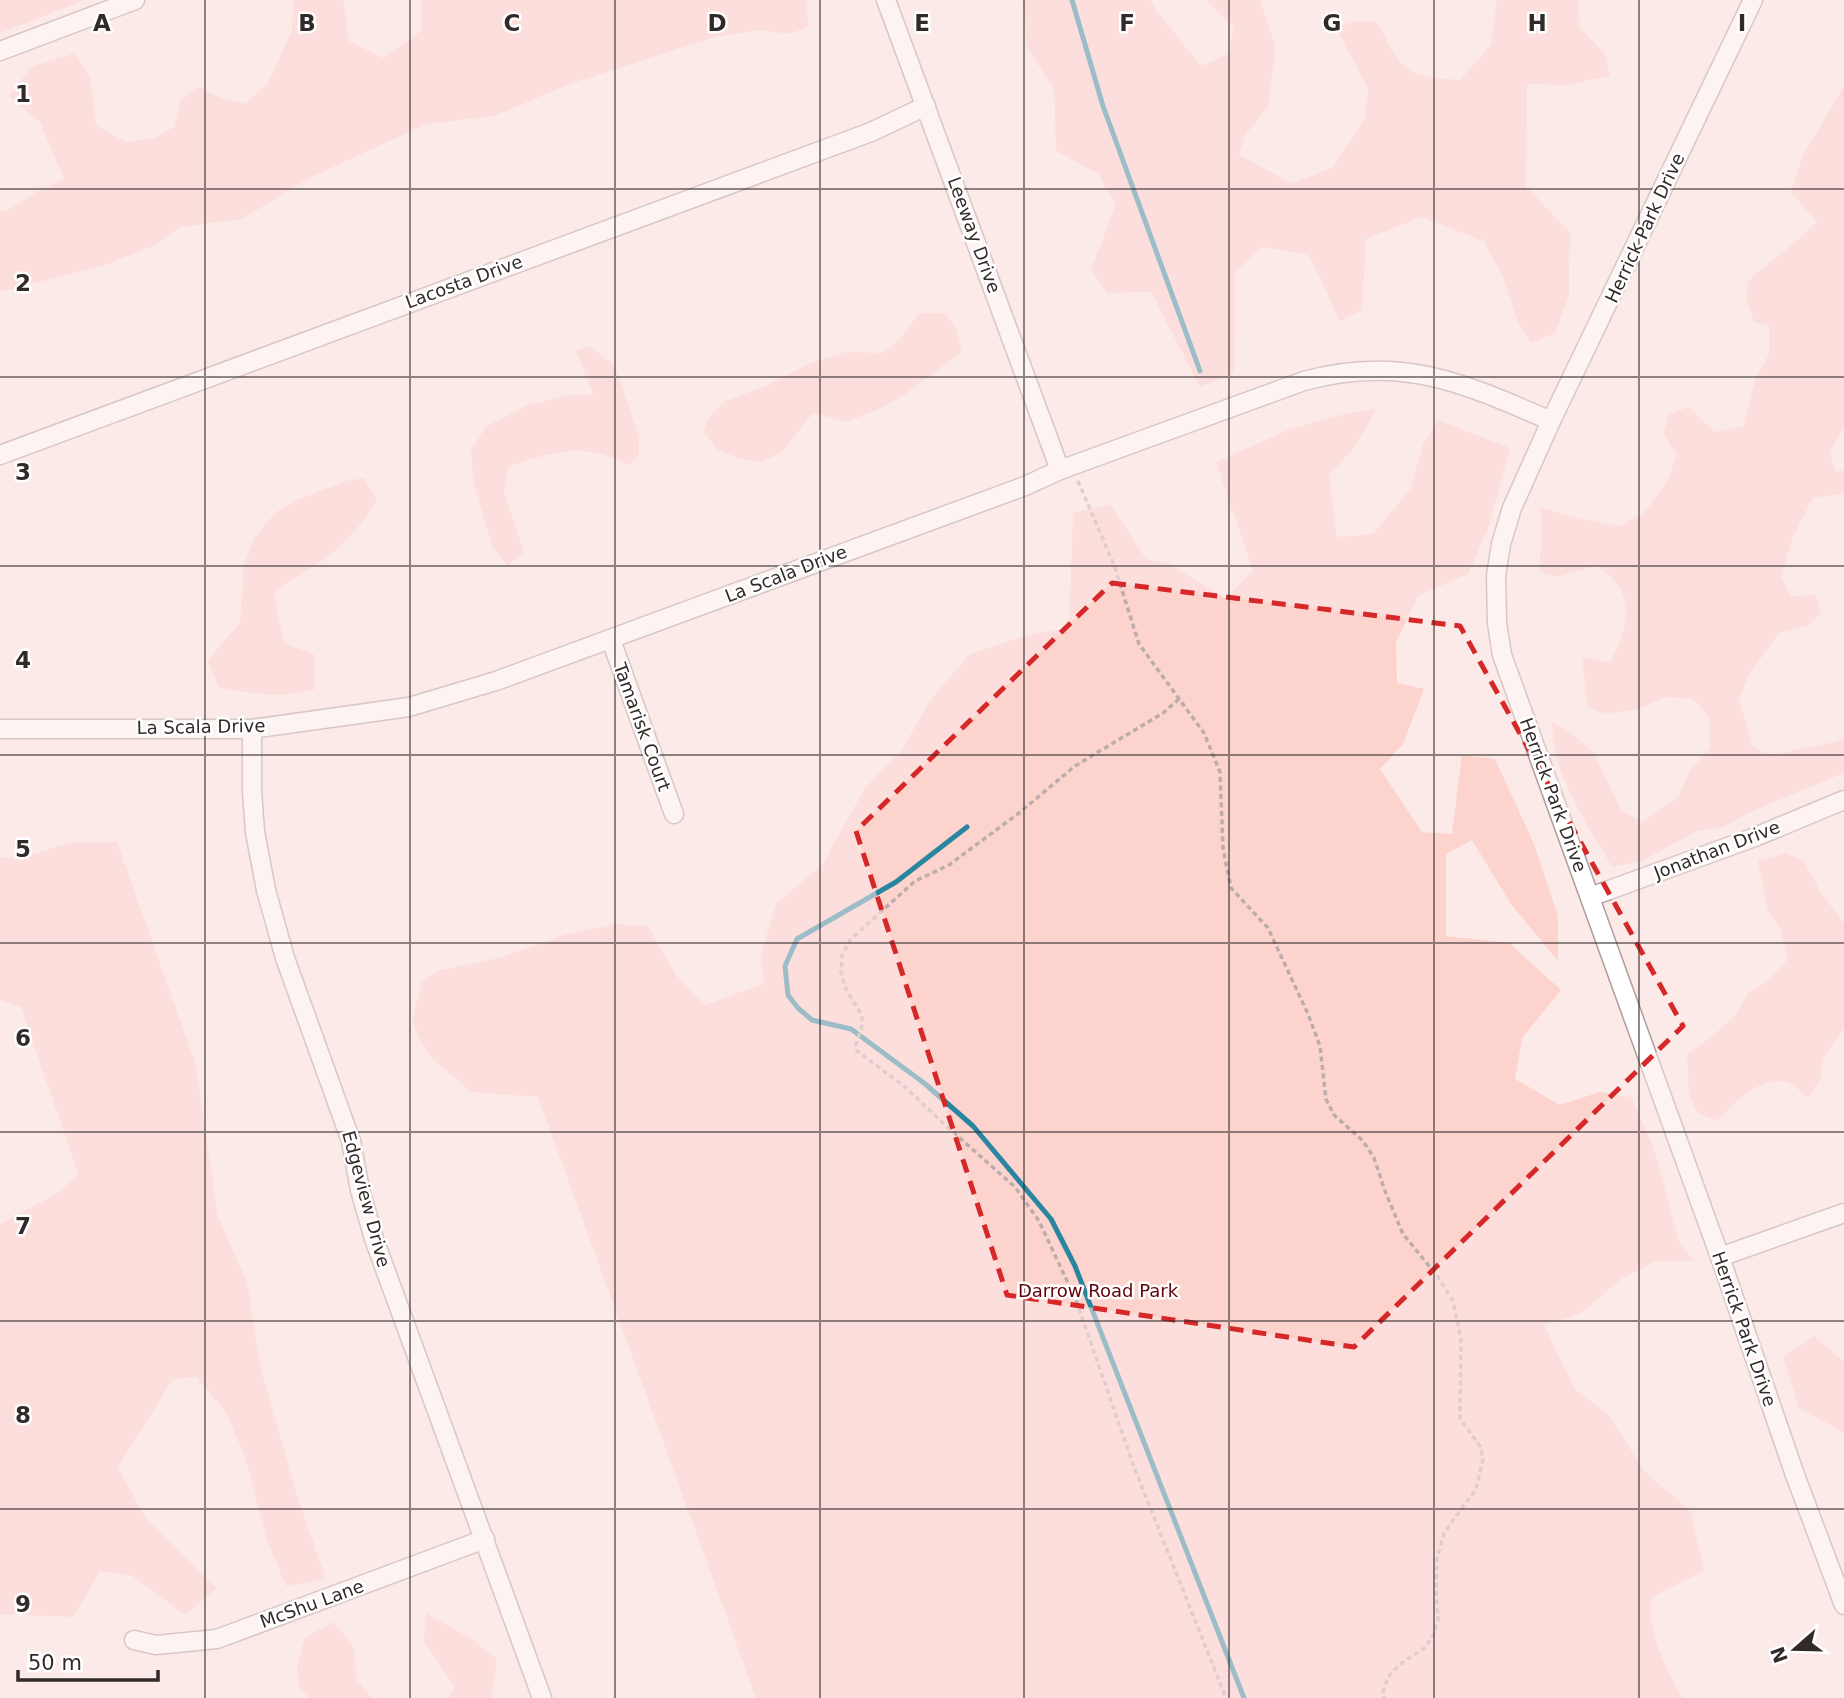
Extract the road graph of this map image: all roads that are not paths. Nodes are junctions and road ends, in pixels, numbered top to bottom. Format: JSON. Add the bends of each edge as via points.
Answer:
{"nodes":[{"id":1,"x":135,"y":0,"type":"edge"},
{"id":2,"x":886,"y":0,"type":"edge"},
{"id":3,"x":1753,"y":0,"type":"edge"},
{"id":4,"x":0,"y":51,"type":"edge"},
{"id":5,"x":926,"y":106,"type":"junction"},
{"id":6,"x":1551,"y":421,"type":"junction"},
{"id":7,"x":0,"y":454,"type":"edge"},
{"id":8,"x":1066,"y":469,"type":"junction"},
{"id":9,"x":611,"y":640,"type":"junction"},
{"id":10,"x":0,"y":729,"type":"edge"},
{"id":11,"x":251,"y":729,"type":"junction"},
{"id":12,"x":1844,"y":800,"type":"edge"},
{"id":13,"x":674,"y":814,"type":"dead end"},
{"id":14,"x":1590,"y":897,"type":"junction"},
{"id":15,"x":1844,"y":1213,"type":"edge"},
{"id":16,"x":1720,"y":1257,"type":"junction"},
{"id":17,"x":485,"y":1539,"type":"junction"},
{"id":18,"x":1844,"y":1605,"type":"edge"},
{"id":19,"x":134,"y":1640,"type":"dead end"},
{"id":20,"x":542,"y":1698,"type":"edge"}],
"edges":[{"from":1,"to":4,"type":"street"},
{"from":2,"to":5,"type":"street","name":"Leeway Drive"},
{"from":3,"to":6,"type":"street","name":"Herrick Park Drive"},
{"from":5,"to":7,"type":"street","name":"Lacosta Drive","via":[[871,132]]},
{"from":5,"to":8,"type":"street","name":"Leeway Drive"},
{"from":6,"to":8,"type":"street","name":"La Scala Drive","via":[[1450,380],[1363,369],[1304,381]]},
{"from":6,"to":14,"type":"street","name":"Herrick Park Drive","via":[[1501,544],[1497,623],[1503,655]]},
{"from":8,"to":9,"type":"street","name":"La Scala Drive"},
{"from":9,"to":11,"type":"street","name":"La Scala Drive","via":[[409,707]]},
{"from":9,"to":13,"type":"street","name":"Tamarisk Court"},
{"from":10,"to":11,"type":"street","name":"La Scala Drive"},
{"from":11,"to":17,"type":"street","name":"Edgeview Drive","via":[[255,832],[274,924],[351,1141],[374,1239]]},
{"from":12,"to":14,"type":"street","name":"Jonathan Drive"},
{"from":14,"to":16,"type":"street","name":"Herrick Park Drive"},
{"from":15,"to":16,"type":"street"},
{"from":16,"to":18,"type":"street","name":"Herrick Park Drive"},
{"from":17,"to":19,"type":"street","name":"McShu Lane","via":[[216,1639],[156,1645]]},
{"from":17,"to":20,"type":"street","name":"Edgeview Drive"}]}
